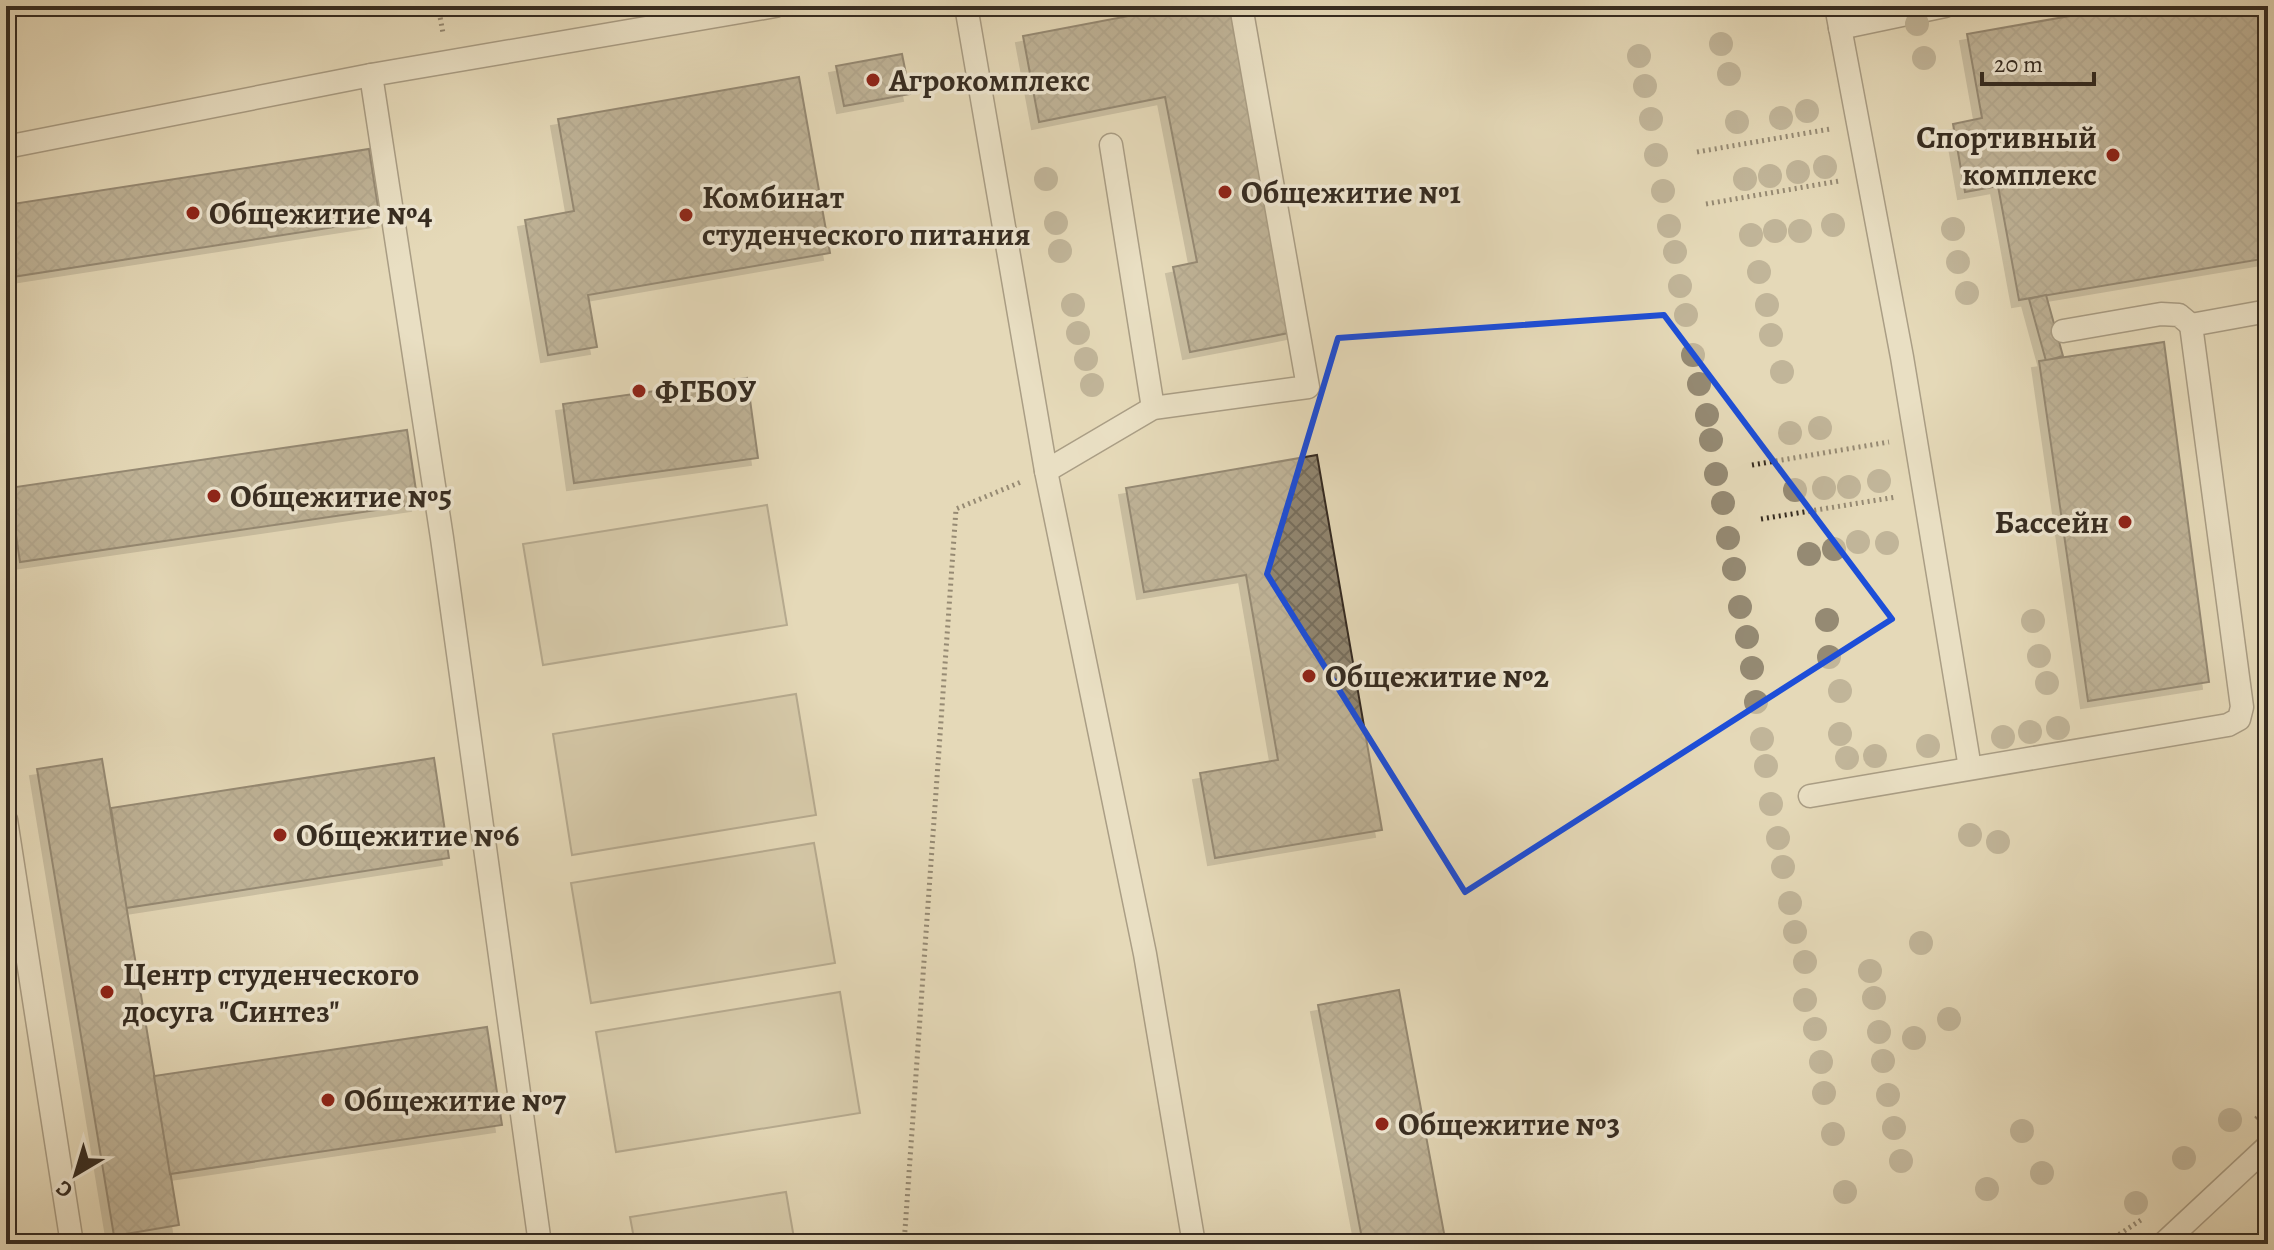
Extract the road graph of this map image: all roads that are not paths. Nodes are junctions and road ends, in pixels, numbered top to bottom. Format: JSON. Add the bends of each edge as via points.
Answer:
{"nodes":[{"id":1,"x":775,"y":6,"type":"edge"},
{"id":2,"x":966,"y":6,"type":"edge"},
{"id":3,"x":1241,"y":6,"type":"edge"},
{"id":4,"x":1945,"y":6,"type":"edge"},
{"id":5,"x":1838,"y":17,"type":"edge"},
{"id":6,"x":371,"y":75,"type":"junction"},
{"id":7,"x":1111,"y":145,"type":"dead end"},
{"id":8,"x":6,"y":147,"type":"edge"},
{"id":9,"x":2268,"y":311,"type":"edge"},
{"id":10,"x":2191,"y":325,"type":"junction"},
{"id":11,"x":2063,"y":331,"type":"dead end"},
{"id":12,"x":1153,"y":408,"type":"junction"},
{"id":13,"x":1046,"y":471,"type":"junction"},
{"id":14,"x":1970,"y":768,"type":"junction"},
{"id":15,"x":1810,"y":796,"type":"dead end"},
{"id":16,"x":6,"y":820,"type":"edge"},
{"id":17,"x":2268,"y":1146,"type":"edge"},
{"id":18,"x":72,"y":1244,"type":"edge"},
{"id":19,"x":540,"y":1244,"type":"edge"},
{"id":20,"x":1194,"y":1244,"type":"edge"},
{"id":21,"x":2163,"y":1244,"type":"edge"}],
"edges":[{"from":1,"to":6,"type":"lane"},
{"from":2,"to":13,"type":"lane"},
{"from":3,"to":12,"type":"lane","via":[[1308,387]]},
{"from":4,"to":5,"type":"lane"},
{"from":5,"to":14,"type":"lane","via":[[1902,357]]},
{"from":6,"to":8,"type":"lane"},
{"from":6,"to":19,"type":"lane","via":[[442,538]]},
{"from":7,"to":12,"type":"lane"},
{"from":9,"to":10,"type":"lane"},
{"from":10,"to":11,"type":"lane","via":[[2179,315],[2161,314]]},
{"from":10,"to":14,"type":"lane","via":[[2242,707],[2239,719]]},
{"from":12,"to":13,"type":"lane"},
{"from":13,"to":20,"type":"lane","via":[[1145,954]]},
{"from":14,"to":15,"type":"lane"},
{"from":16,"to":18,"type":"lane"},
{"from":17,"to":21,"type":"lane"}]}
